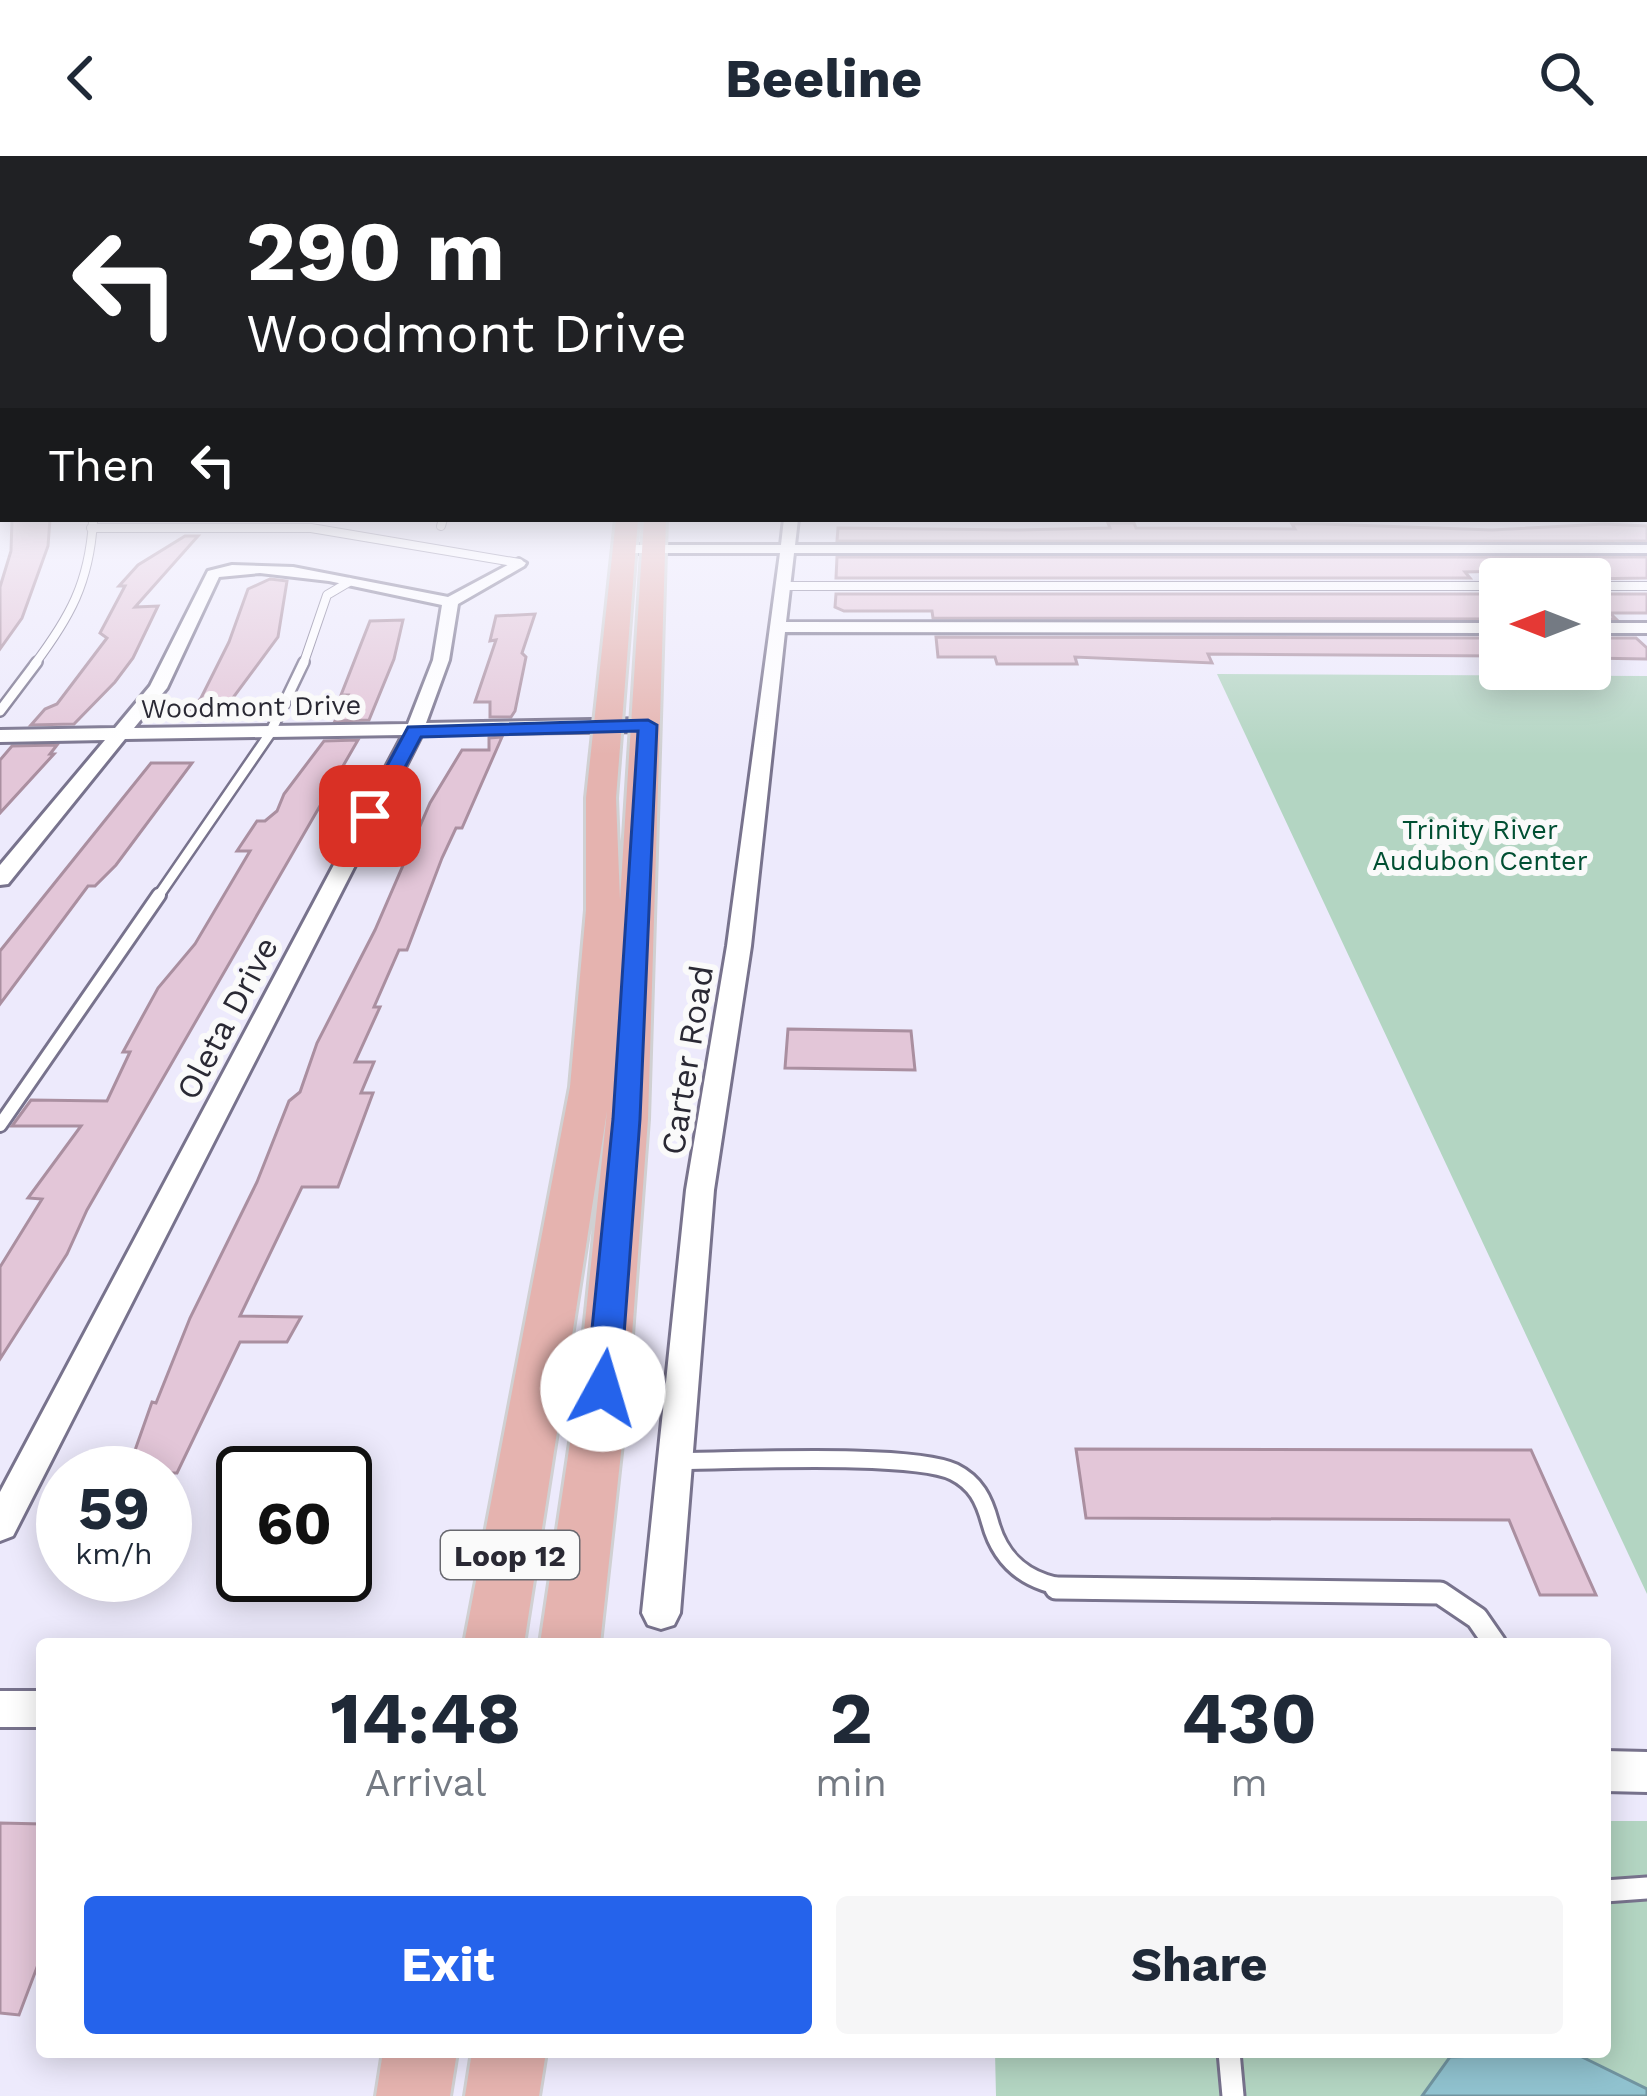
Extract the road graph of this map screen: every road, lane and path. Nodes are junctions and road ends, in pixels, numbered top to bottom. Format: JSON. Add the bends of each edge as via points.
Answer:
{"nodes":[{"id":1,"x":84,"y":575,"type":"edge"},
{"id":2,"x":212,"y":575,"type":"edge"},
{"id":3,"x":303,"y":575,"type":"edge"},
{"id":4,"x":499,"y":575,"type":"edge"},
{"id":5,"x":624,"y":575,"type":"edge"},
{"id":6,"x":650,"y":575,"type":"edge"},
{"id":7,"x":783,"y":575,"type":"edge"},
{"id":8,"x":349,"y":582,"type":"junction"},
{"id":9,"x":781,"y":586,"type":"junction"},
{"id":10,"x":1479,"y":586,"type":"edge"},
{"id":11,"x":1611,"y":586,"type":"edge"},
{"id":12,"x":1647,"y":586,"type":"edge"},
{"id":13,"x":450,"y":602,"type":"junction"},
{"id":14,"x":775,"y":627,"type":"junction"},
{"id":15,"x":1479,"y":628,"type":"edge"},
{"id":16,"x":1611,"y":628,"type":"edge"},
{"id":17,"x":1647,"y":628,"type":"edge"},
{"id":18,"x":0,"y":712,"type":"edge"},
{"id":19,"x":628,"y":726,"type":"junction"},
{"id":20,"x":414,"y":731,"type":"junction"},
{"id":21,"x":268,"y":735,"type":"junction"},
{"id":22,"x":0,"y":736,"type":"edge"},
{"id":23,"x":122,"y":736,"type":"junction"},
{"id":24,"x":0,"y":879,"type":"edge"},
{"id":25,"x":0,"y":1125,"type":"edge"},
{"id":26,"x":672,"y":1461,"type":"junction"},
{"id":27,"x":9,"y":1490,"type":"edge"},
{"id":28,"x":0,"y":1526,"type":"edge"},
{"id":29,"x":661,"y":1613,"type":"dead end"},
{"id":30,"x":495,"y":1638,"type":"edge"},
{"id":31,"x":571,"y":1638,"type":"edge"},
{"id":32,"x":1492,"y":1638,"type":"edge"},
{"id":33,"x":0,"y":1709,"type":"edge"},
{"id":34,"x":36,"y":1709,"type":"edge"},
{"id":35,"x":1611,"y":1771,"type":"edge"},
{"id":36,"x":1647,"y":1772,"type":"edge"},
{"id":37,"x":1647,"y":1888,"type":"edge"},
{"id":38,"x":1611,"y":1891,"type":"edge"},
{"id":39,"x":420,"y":2058,"type":"edge"},
{"id":40,"x":508,"y":2058,"type":"edge"},
{"id":41,"x":1230,"y":2058,"type":"edge"},
{"id":42,"x":413,"y":2096,"type":"edge"},
{"id":43,"x":502,"y":2096,"type":"edge"},
{"id":44,"x":1233,"y":2096,"type":"edge"}],
"edges":[{"from":1,"to":18,"type":"lane","via":[[72,615]]},
{"from":2,"to":23,"type":"street","via":[[176,656]]},
{"from":3,"to":8,"type":"street"},
{"from":4,"to":13,"type":"street"},
{"from":5,"to":19,"type":"main road","number":"Loop 12"},
{"from":6,"to":19,"type":"main road","number":"Loop 12"},
{"from":7,"to":9,"type":"street","name":"Carter Road"},
{"from":8,"to":13,"type":"street"},
{"from":8,"to":21,"type":"lane","via":[[327,596],[316,638]]},
{"from":9,"to":10,"type":"lane"},
{"from":9,"to":14,"type":"street","name":"Carter Road"},
{"from":11,"to":12,"type":"lane"},
{"from":13,"to":20,"type":"street","name":"Oleta Drive","via":[[441,660]]},
{"from":14,"to":15,"type":"street"},
{"from":14,"to":26,"type":"street","name":"Carter Road"},
{"from":16,"to":17,"type":"street"},
{"from":19,"to":20,"type":"street","name":"Woodmont Drive"},
{"from":19,"to":30,"type":"main road","number":"Loop 12","via":[[602,798],[590,1087]]},
{"from":19,"to":31,"type":"main road","number":"Loop 12","via":[[617,1243]]},
{"from":20,"to":21,"type":"street","name":"Woodmont Drive"},
{"from":20,"to":27,"type":"street","name":"Oleta Drive"},
{"from":21,"to":23,"type":"street","name":"Woodmont Drive"},
{"from":21,"to":25,"type":"lane"},
{"from":22,"to":23,"type":"street","name":"Woodmont Drive"},
{"from":23,"to":24,"type":"street"},
{"from":26,"to":29,"type":"street","name":"Carter Road"},
{"from":26,"to":32,"type":"lane","via":[[932,1463],[965,1473],[988,1502],[995,1543],[1019,1573],[1061,1590],[1439,1594]]},
{"from":27,"to":28,"type":"street","name":"Oleta Drive"},
{"from":33,"to":34,"type":"street"},
{"from":35,"to":36,"type":"street"},
{"from":37,"to":38,"type":"lane"},
{"from":39,"to":42,"type":"main road"},
{"from":40,"to":43,"type":"main road"},
{"from":41,"to":44,"type":"lane"}]}
